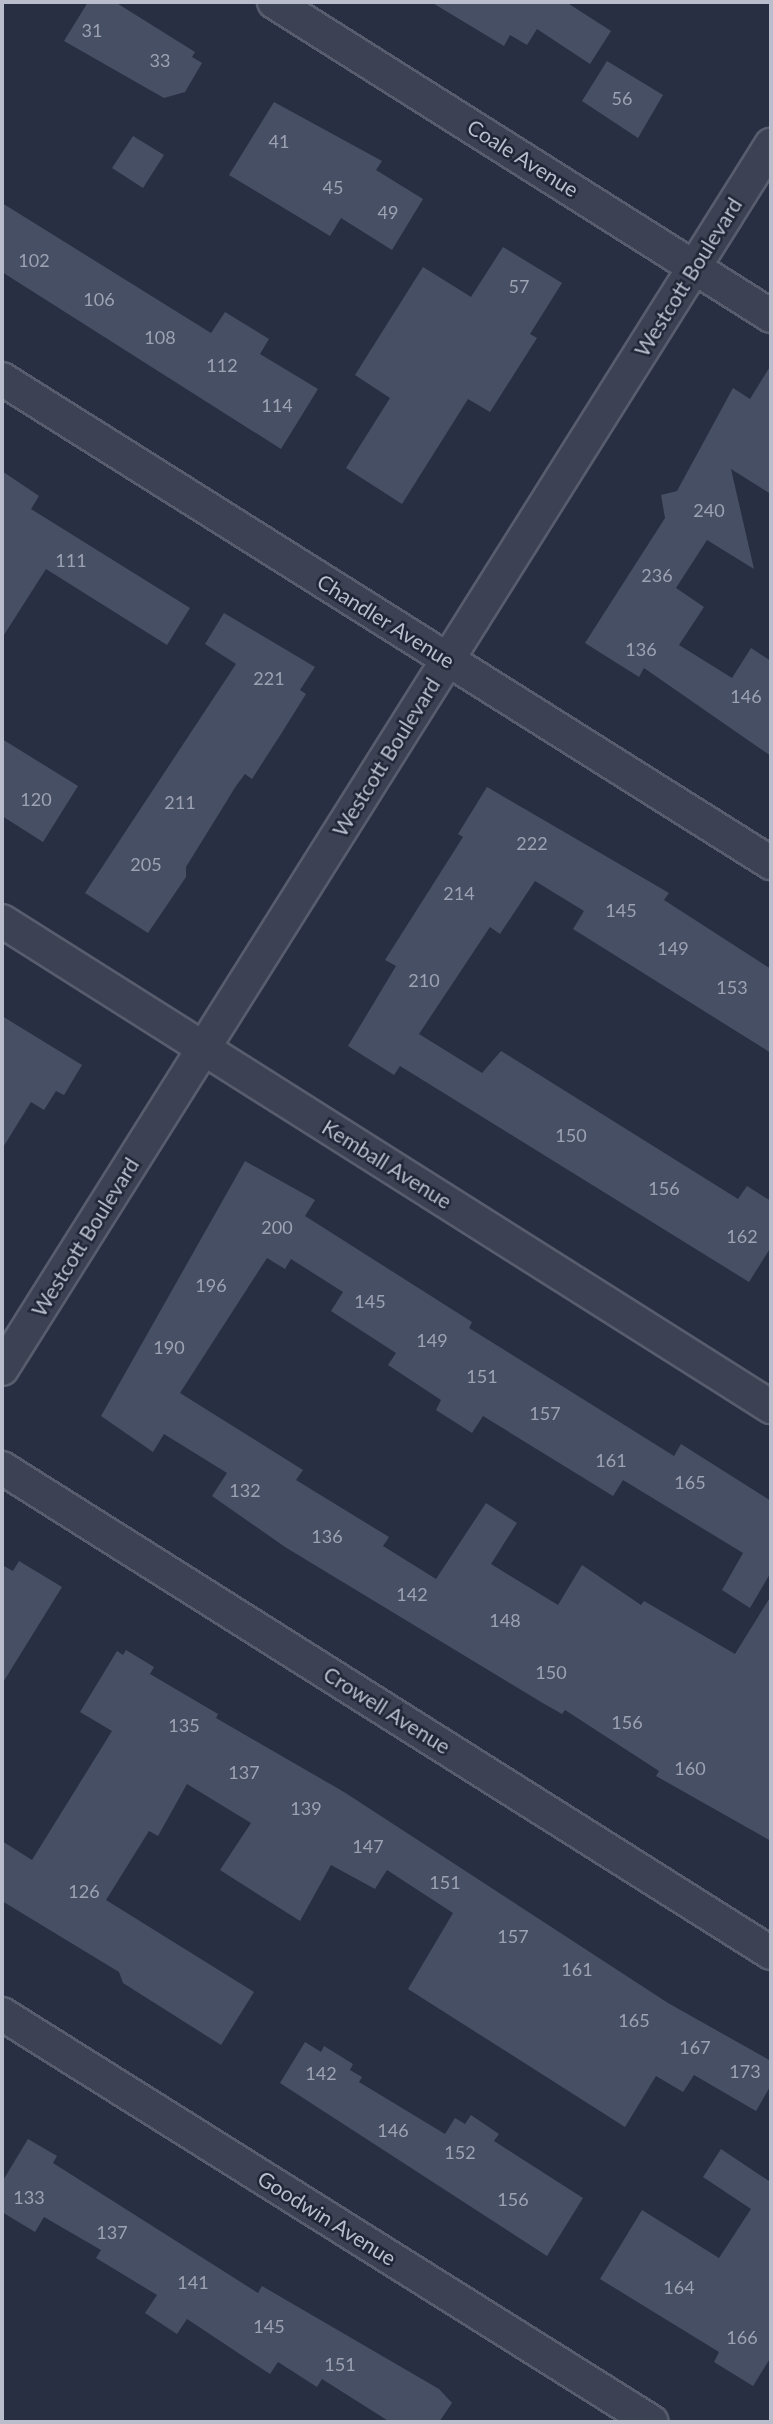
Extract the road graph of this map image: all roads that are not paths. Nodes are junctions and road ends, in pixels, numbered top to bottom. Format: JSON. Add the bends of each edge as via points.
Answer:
{"nodes":[{"id":1,"x":274,"y":2,"type":"edge"},
{"id":2,"x":771,"y":145,"type":"edge"},
{"id":3,"x":694,"y":266,"type":"junction"},
{"id":4,"x":771,"y":316,"type":"edge"},
{"id":5,"x":2,"y":379,"type":"edge"},
{"id":6,"x":447,"y":659,"type":"junction"},
{"id":7,"x":771,"y":863,"type":"edge"},
{"id":8,"x":2,"y":921,"type":"edge"},
{"id":9,"x":204,"y":1048,"type":"junction"},
{"id":10,"x":2,"y":1369,"type":"edge"},
{"id":11,"x":771,"y":1407,"type":"edge"},
{"id":12,"x":2,"y":1468,"type":"edge"},
{"id":13,"x":771,"y":1953,"type":"edge"},
{"id":14,"x":2,"y":2014,"type":"edge"},
{"id":15,"x":652,"y":2422,"type":"edge"}],
"edges":[{"from":1,"to":3,"type":"street","name":"Coale Avenue"},
{"from":2,"to":3,"type":"street","name":"Westcott Boulevard"},
{"from":3,"to":4,"type":"street","name":"Coale Avenue"},
{"from":3,"to":6,"type":"street","name":"Westcott Boulevard"},
{"from":5,"to":6,"type":"street","name":"Chandler Avenue"},
{"from":6,"to":7,"type":"street","name":"Chandler Avenue"},
{"from":6,"to":9,"type":"street","name":"Westcott Boulevard"},
{"from":8,"to":9,"type":"street","name":"Kemball Avenue"},
{"from":9,"to":10,"type":"street","name":"Westcott Boulevard"},
{"from":9,"to":11,"type":"street","name":"Kemball Avenue"},
{"from":12,"to":13,"type":"street","name":"Crowell Avenue"},
{"from":14,"to":15,"type":"street","name":"Goodwin Avenue"}]}
